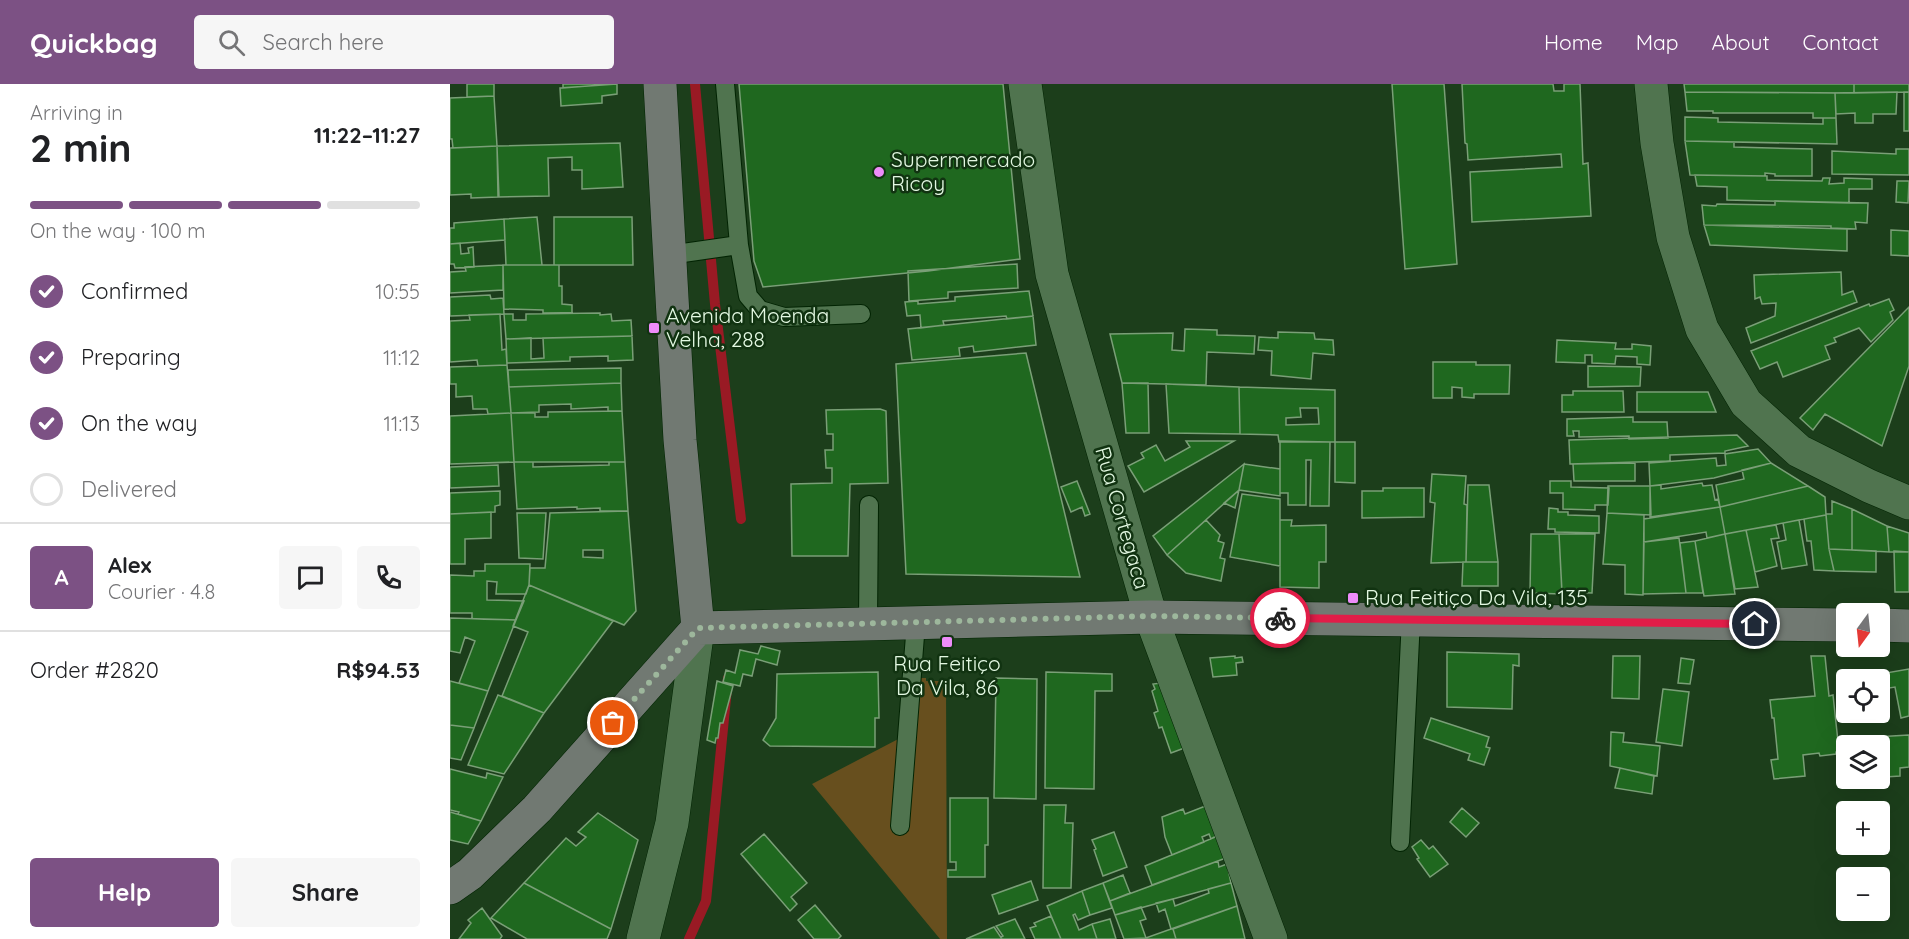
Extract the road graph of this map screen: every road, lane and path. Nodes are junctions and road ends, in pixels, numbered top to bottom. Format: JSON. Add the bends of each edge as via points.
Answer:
{"nodes":[{"id":1,"x":660,"y":84,"type":"edge"},
{"id":2,"x":725,"y":84,"type":"edge"},
{"id":3,"x":1025,"y":84,"type":"edge"},
{"id":4,"x":1651,"y":84,"type":"edge"},
{"id":5,"x":739,"y":245,"type":"junction"},
{"id":6,"x":669,"y":255,"type":"junction"},
{"id":7,"x":861,"y":314,"type":"dead end"},
{"id":8,"x":1909,"y":503,"type":"edge"},
{"id":9,"x":869,"y":505,"type":"dead end"},
{"id":10,"x":1151,"y":616,"type":"junction"},
{"id":11,"x":1411,"y":619,"type":"junction"},
{"id":12,"x":868,"y":623,"type":"junction"},
{"id":13,"x":916,"y":623,"type":"junction"},
{"id":14,"x":1836,"y":625,"type":"edge"},
{"id":15,"x":1890,"y":625,"type":"edge"},
{"id":16,"x":1909,"y":626,"type":"edge"},
{"id":17,"x":698,"y":628,"type":"junction"},
{"id":18,"x":900,"y":826,"type":"dead end"},
{"id":19,"x":1400,"y":842,"type":"dead end"},
{"id":20,"x":450,"y":888,"type":"edge"},
{"id":21,"x":643,"y":939,"type":"edge"},
{"id":22,"x":1271,"y":939,"type":"edge"}],
"edges":[{"from":1,"to":6,"type":"street"},
{"from":2,"to":5,"type":"lane"},
{"from":3,"to":10,"type":"street","name":"Rua Cortegaca","via":[[1052,274]]},
{"from":4,"to":8,"type":"street","via":[[1673,237],[1702,329],[1746,403],[1799,451]]},
{"from":5,"to":6,"type":"lane"},
{"from":5,"to":7,"type":"lane","via":[[748,296],[760,310],[784,316]]},
{"from":6,"to":17,"type":"street","via":[[680,440]]},
{"from":9,"to":12,"type":"lane"},
{"from":10,"to":11,"type":"street"},
{"from":10,"to":13,"type":"street"},
{"from":10,"to":22,"type":"street","name":"Rua Cortegaca"},
{"from":11,"to":14,"type":"street"},
{"from":11,"to":19,"type":"lane"},
{"from":12,"to":13,"type":"street"},
{"from":12,"to":17,"type":"street"},
{"from":13,"to":18,"type":"lane"},
{"from":15,"to":16,"type":"street"},
{"from":17,"to":20,"type":"street","via":[[537,809],[470,874]]},
{"from":17,"to":21,"type":"street","via":[[672,823]]}]}
